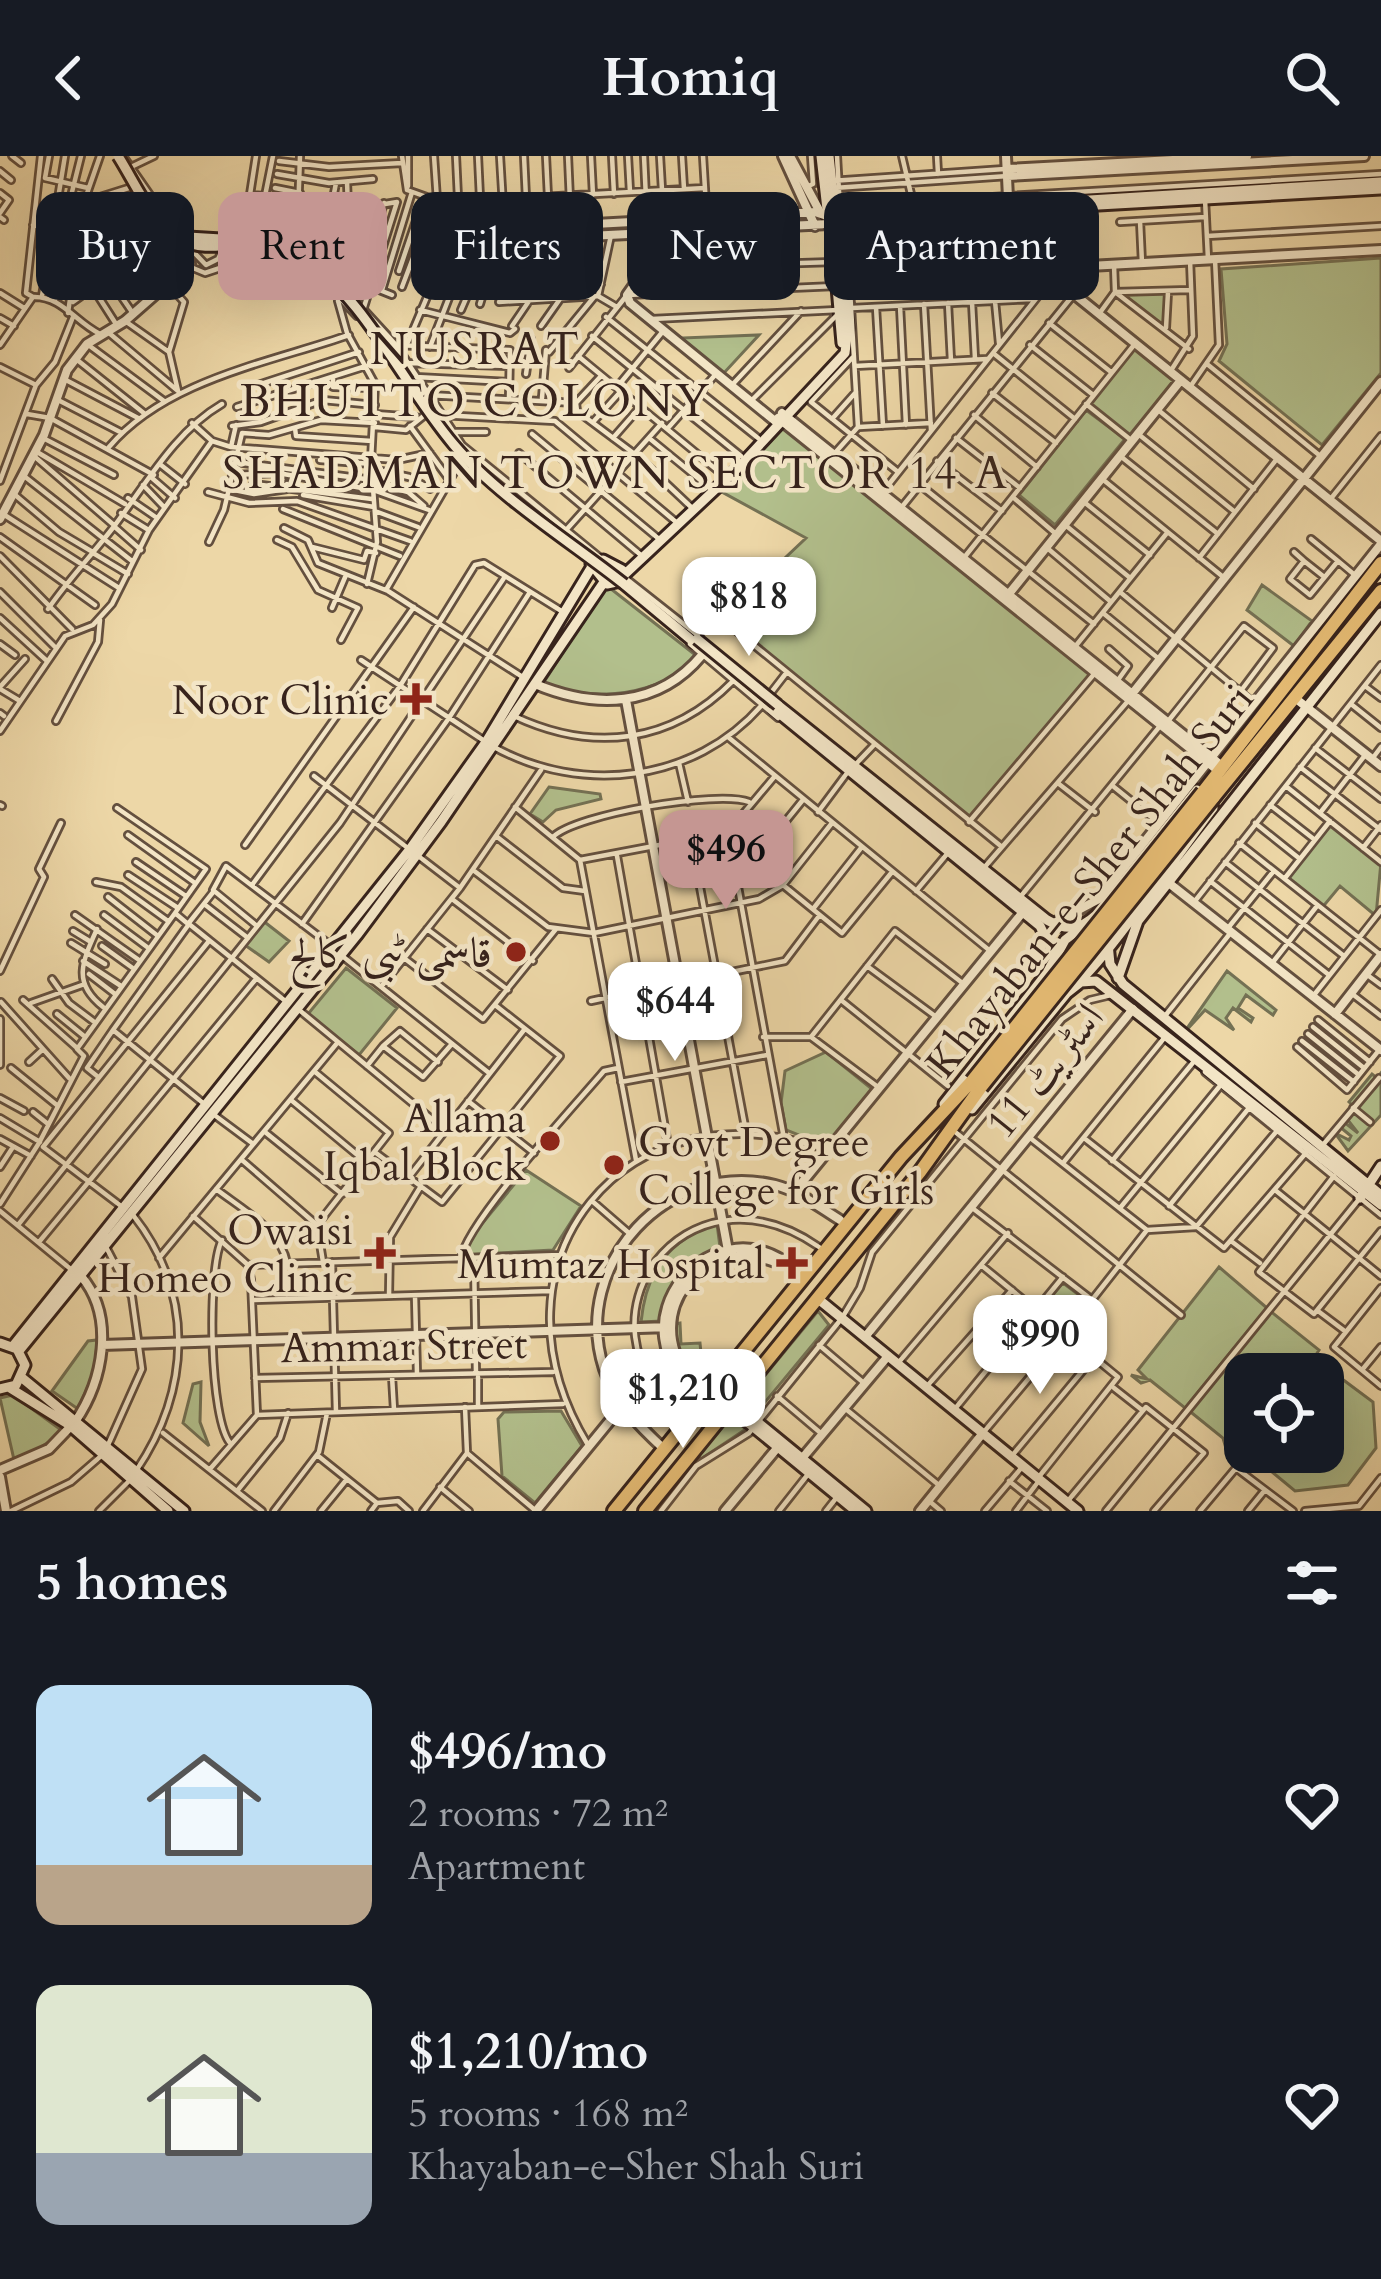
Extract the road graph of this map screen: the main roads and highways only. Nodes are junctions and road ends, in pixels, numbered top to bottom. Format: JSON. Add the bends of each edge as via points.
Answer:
{"nodes":[{"id":1,"x":121,"y":156,"type":"edge"},
{"id":2,"x":829,"y":156,"type":"edge"},
{"id":3,"x":1381,"y":182,"type":"edge"},
{"id":4,"x":830,"y":192,"type":"edge"},
{"id":5,"x":834,"y":192,"type":"edge"},
{"id":6,"x":1196,"y":193,"type":"junction"},
{"id":7,"x":1099,"y":195,"type":"edge"},
{"id":8,"x":1099,"y":203,"type":"edge"},
{"id":9,"x":837,"y":300,"type":"edge"},
{"id":10,"x":845,"y":300,"type":"edge"},
{"id":11,"x":849,"y":357,"type":"junction"},
{"id":12,"x":781,"y":418,"type":"junction"},
{"id":13,"x":1381,"y":562,"type":"edge"},
{"id":14,"x":591,"y":566,"type":"junction"},
{"id":15,"x":618,"y":578,"type":"junction"},
{"id":16,"x":1381,"y":591,"type":"edge"},
{"id":17,"x":1381,"y":613,"type":"edge"},
{"id":18,"x":561,"y":632,"type":"junction"},
{"id":19,"x":531,"y":681,"type":"junction"},
{"id":20,"x":1300,"y":702,"type":"junction"},
{"id":21,"x":781,"y":712,"type":"junction"},
{"id":22,"x":490,"y":744,"type":"junction"},
{"id":23,"x":852,"y":768,"type":"junction"},
{"id":24,"x":1212,"y":775,"type":"junction"},
{"id":25,"x":1224,"y":788,"type":"junction"},
{"id":26,"x":1164,"y":879,"type":"junction"},
{"id":27,"x":1018,"y":905,"type":"junction"},
{"id":28,"x":1082,"y":927,"type":"junction"},
{"id":29,"x":1108,"y":946,"type":"junction"},
{"id":30,"x":1054,"y":960,"type":"junction"},
{"id":31,"x":1118,"y":978,"type":"junction"},
{"id":32,"x":1081,"y":982,"type":"junction"},
{"id":33,"x":976,"y":1084,"type":"junction"},
{"id":34,"x":901,"y":1157,"type":"junction"},
{"id":35,"x":1381,"y":1166,"type":"edge"},
{"id":36,"x":920,"y":1172,"type":"junction"},
{"id":37,"x":1381,"y":1177,"type":"edge"},
{"id":38,"x":1369,"y":1191,"type":"edge"},
{"id":39,"x":1381,"y":1205,"type":"edge"},
{"id":40,"x":128,"y":1211,"type":"junction"},
{"id":41,"x":77,"y":1273,"type":"junction"},
{"id":42,"x":817,"y":1298,"type":"junction"},
{"id":43,"x":0,"y":1343,"type":"edge"},
{"id":44,"x":16,"y":1348,"type":"junction"},
{"id":45,"x":22,"y":1377,"type":"junction"},
{"id":46,"x":5,"y":1389,"type":"edge"},
{"id":47,"x":731,"y":1405,"type":"junction"},
{"id":48,"x":755,"y":1423,"type":"junction"},
{"id":49,"x":73,"y":1424,"type":"junction"},
{"id":50,"x":800,"y":1461,"type":"junction"},
{"id":51,"x":132,"y":1476,"type":"junction"},
{"id":52,"x":168,"y":1511,"type":"edge"},
{"id":53,"x":184,"y":1511,"type":"edge"},
{"id":54,"x":614,"y":1511,"type":"edge"},
{"id":55,"x":645,"y":1511,"type":"edge"},
{"id":56,"x":856,"y":1511,"type":"edge"},
{"id":57,"x":866,"y":1511,"type":"edge"},
{"id":58,"x":1078,"y":1511,"type":"edge"}],
"edges":[{"from":1,"to":21,"type":"main road","bridge":true,"via":[[182,241],[277,244],[306,258],[380,335],[466,458]]},
{"from":1,"to":21,"type":"main road","bridge":true,"via":[[168,233],[269,237],[304,249],[383,333],[460,446]]},
{"from":2,"to":4,"type":"main road"},
{"from":2,"to":5,"type":"main road"},
{"from":3,"to":6,"type":"main road"},
{"from":3,"to":6,"type":"main road"},
{"from":6,"to":7,"type":"main road"},
{"from":6,"to":8,"type":"main road"},
{"from":9,"to":11,"type":"main road"},
{"from":10,"to":11,"type":"main road"},
{"from":11,"to":12,"type":"main road"},
{"from":12,"to":15,"type":"main road"},
{"from":12,"to":15,"type":"main road"},
{"from":13,"to":24,"type":"main road","name":"Khayaban-e-Sher Shah Suri"},
{"from":14,"to":15,"type":"main road"},
{"from":14,"to":15,"type":"main road","via":[[603,560]]},
{"from":14,"to":18,"type":"main road"},
{"from":15,"to":18,"type":"main road"},
{"from":16,"to":20,"type":"main road","name":"Khayaban-e-Sher Shah Suri"},
{"from":17,"to":20,"type":"main road"},
{"from":18,"to":19,"type":"main road"},
{"from":19,"to":22,"type":"main road"},
{"from":19,"to":22,"type":"main road"},
{"from":20,"to":25,"type":"main road","name":"Khayaban-e-Sher Shah Suri"},
{"from":20,"to":26,"type":"main road"},
{"from":21,"to":23,"type":"main road"},
{"from":22,"to":40,"type":"main road","via":[[367,913]]},
{"from":23,"to":27,"type":"main road"},
{"from":23,"to":27,"type":"main road"},
{"from":24,"to":25,"type":"main road","name":"Khayaban-e-Sher Shah Suri"},
{"from":24,"to":28,"type":"main road"},
{"from":24,"to":33,"type":"main road","name":"Khayaban-e-Sher Shah Suri","bridge":true},
{"from":25,"to":26,"type":"main road"},
{"from":26,"to":29,"type":"main road"},
{"from":26,"to":31,"type":"main road"},
{"from":27,"to":28,"type":"main road"},
{"from":27,"to":30,"type":"main road","via":[[1046,932]]},
{"from":28,"to":29,"type":"main road","via":[[1103,929]]},
{"from":28,"to":30,"type":"main road"},
{"from":29,"to":31,"type":"main road"},
{"from":29,"to":32,"type":"main road"},
{"from":30,"to":32,"type":"main road","via":[[1057,979]]},
{"from":30,"to":34,"type":"main road"},
{"from":31,"to":38,"type":"main road"},
{"from":32,"to":36,"type":"main road"},
{"from":32,"to":38,"type":"main road","via":[[1119,995],[1336,1174]]},
{"from":33,"to":34,"type":"main road","name":"Khayaban-e-Sher Shah Suri"},
{"from":33,"to":36,"type":"main road"},
{"from":34,"to":54,"type":"main road","name":"Khayaban-e-Sher Shah Suri"},
{"from":35,"to":38,"type":"main road"},
{"from":36,"to":42,"type":"main road"},
{"from":37,"to":38,"type":"main road"},
{"from":38,"to":39,"type":"main road"},
{"from":40,"to":41,"type":"main road"},
{"from":40,"to":41,"type":"main road"},
{"from":41,"to":44,"type":"main road"},
{"from":42,"to":47,"type":"main road"},
{"from":42,"to":58,"type":"main road"},
{"from":43,"to":44,"type":"main road"},
{"from":44,"to":45,"type":"main road"},
{"from":45,"to":46,"type":"main road"},
{"from":45,"to":49,"type":"main road"},
{"from":46,"to":49,"type":"main road"},
{"from":47,"to":48,"type":"main road"},
{"from":47,"to":55,"type":"main road"},
{"from":48,"to":50,"type":"main road"},
{"from":48,"to":50,"type":"main road"},
{"from":49,"to":51,"type":"main road"},
{"from":50,"to":56,"type":"main road"},
{"from":50,"to":57,"type":"main road"},
{"from":51,"to":52,"type":"main road"},
{"from":51,"to":53,"type":"main road"}]}
